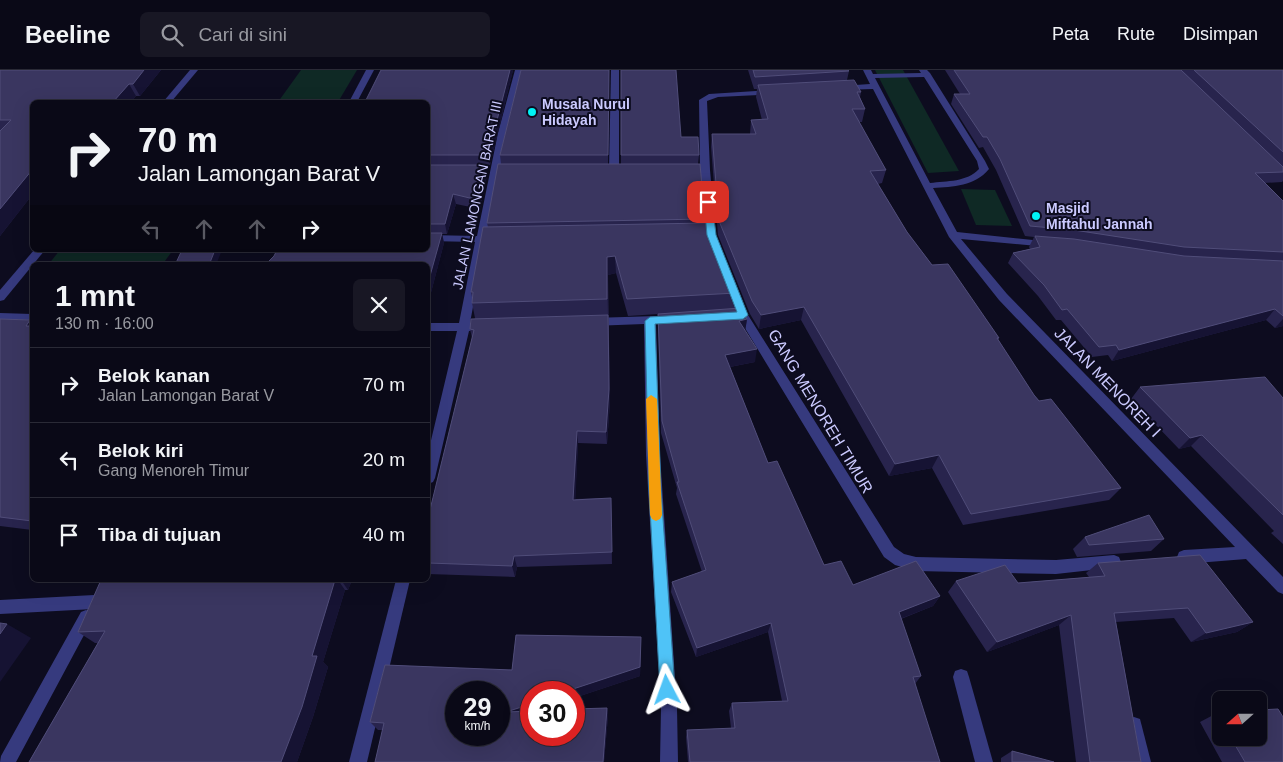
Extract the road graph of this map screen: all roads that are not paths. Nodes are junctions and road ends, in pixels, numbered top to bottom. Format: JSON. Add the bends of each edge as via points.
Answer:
{"nodes":[{"id":1,"x":194,"y":70,"type":"edge"},
{"id":2,"x":370,"y":70,"type":"edge"},
{"id":3,"x":519,"y":70,"type":"edge"},
{"id":4,"x":615,"y":70,"type":"edge"},
{"id":5,"x":925,"y":72,"type":"edge"},
{"id":6,"x":872,"y":77,"type":"edge"},
{"id":7,"x":830,"y":89,"type":"edge"},
{"id":8,"x":783,"y":92,"type":"edge"},
{"id":9,"x":168,"y":100,"type":"edge"},
{"id":10,"x":354,"y":100,"type":"edge"},
{"id":11,"x":614,"y":170,"type":"edge"},
{"id":12,"x":927,"y":186,"type":"junction"},
{"id":13,"x":953,"y":235,"type":"junction"},
{"id":14,"x":430,"y":238,"type":"edge"},
{"id":15,"x":480,"y":239,"type":"junction"},
{"id":16,"x":499,"y":239,"type":"edge"},
{"id":17,"x":1058,"y":244,"type":"edge"},
{"id":18,"x":38,"y":252,"type":"edge"},
{"id":19,"x":0,"y":297,"type":"edge"},
{"id":20,"x":0,"y":317,"type":"edge"},
{"id":21,"x":30,"y":318,"type":"edge"},
{"id":22,"x":668,"y":320,"type":"edge"},
{"id":23,"x":650,"y":321,"type":"junction"},
{"id":24,"x":578,"y":322,"type":"edge"},
{"id":25,"x":483,"y":326,"type":"edge"},
{"id":26,"x":430,"y":327,"type":"edge"},
{"id":27,"x":464,"y":327,"type":"junction"},
{"id":28,"x":430,"y":470,"type":"edge"},
{"id":29,"x":1249,"y":552,"type":"junction"},
{"id":30,"x":1172,"y":558,"type":"edge"},
{"id":31,"x":1123,"y":562,"type":"edge"},
{"id":32,"x":403,"y":582,"type":"edge"},
{"id":33,"x":102,"y":587,"type":"edge"},
{"id":34,"x":1283,"y":587,"type":"edge"},
{"id":35,"x":94,"y":602,"type":"junction"},
{"id":36,"x":0,"y":607,"type":"edge"},
{"id":37,"x":961,"y":677,"type":"dead end"},
{"id":38,"x":1130,"y":710,"type":"edge"},
{"id":39,"x":7,"y":762,"type":"edge"},
{"id":40,"x":358,"y":762,"type":"edge"},
{"id":41,"x":669,"y":762,"type":"edge"},
{"id":42,"x":984,"y":762,"type":"edge"},
{"id":43,"x":1142,"y":762,"type":"edge"}],
"edges":[{"from":1,"to":9,"type":"street"},
{"from":2,"to":10,"type":"street"},
{"from":3,"to":15,"type":"street","name":"JALAN LAMONGAN BARAT III","via":[[503,128]]},
{"from":4,"to":11,"type":"street"},
{"from":5,"to":6,"type":"street"},
{"from":5,"to":12,"type":"street","via":[[984,169],[980,176],[965,181]]},
{"from":6,"to":7,"type":"street"},
{"from":6,"to":12,"type":"street","name":"JALAN MENOREH I"},
{"from":8,"to":31,"type":"street","name":"GANG MENOREH TIMUR","via":[[718,95],[703,100],[701,170],[706,235],[724,266],[739,315],[880,541],[895,556],[916,564],[1056,567]]},
{"from":12,"to":13,"type":"street","name":"JALAN MENOREH I"},
{"from":13,"to":17,"type":"street"},
{"from":13,"to":29,"type":"street","name":"JALAN MENOREH I","via":[[1003,297]]},
{"from":14,"to":15,"type":"street"},
{"from":15,"to":16,"type":"street"},
{"from":15,"to":27,"type":"street","name":"JALAN LAMONGAN BARAT III"},
{"from":18,"to":19,"type":"street"},
{"from":20,"to":21,"type":"street"},
{"from":22,"to":23,"type":"street"},
{"from":23,"to":24,"type":"street"},
{"from":23,"to":41,"type":"street","via":[[653,455]]},
{"from":25,"to":27,"type":"street"},
{"from":26,"to":27,"type":"street"},
{"from":27,"to":28,"type":"street","name":"JALAN LAMONGAN BARAT III"},
{"from":29,"to":30,"type":"street"},
{"from":29,"to":34,"type":"street","name":"JALAN MENOREH I"},
{"from":32,"to":40,"type":"street"},
{"from":33,"to":35,"type":"street"},
{"from":35,"to":36,"type":"street"},
{"from":35,"to":39,"type":"street"},
{"from":37,"to":42,"type":"street"},
{"from":38,"to":43,"type":"street"}]}
